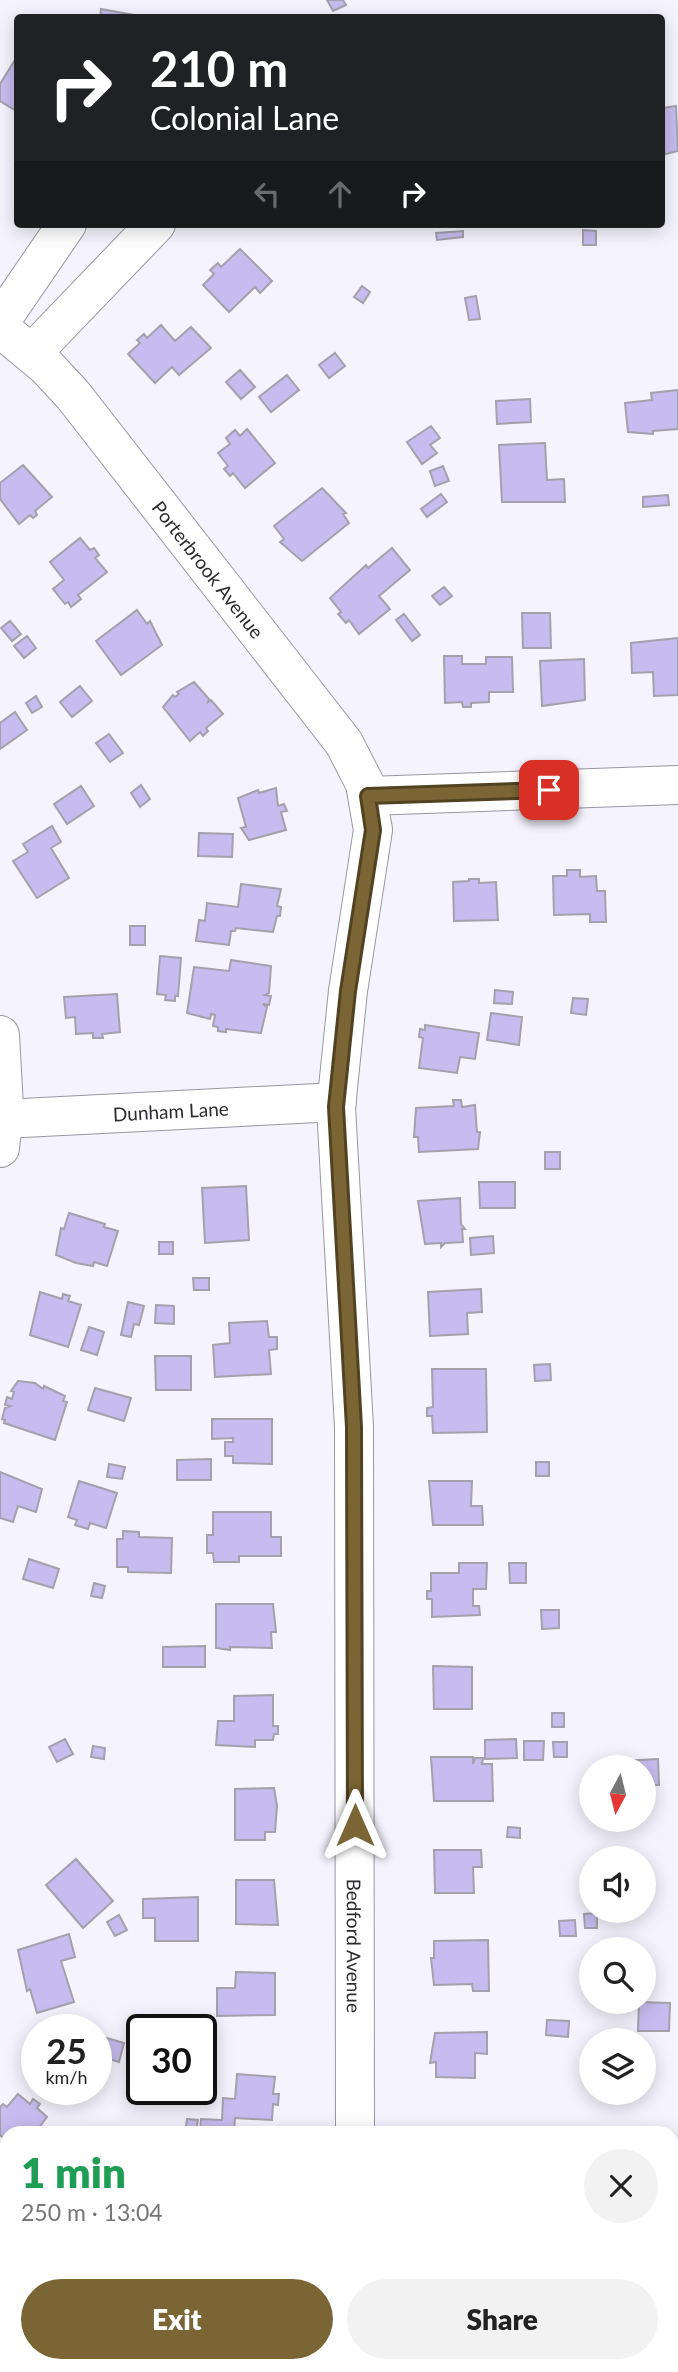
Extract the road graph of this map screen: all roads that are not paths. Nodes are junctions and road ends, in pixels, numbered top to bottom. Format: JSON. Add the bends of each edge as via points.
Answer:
{"nodes":[{"id":1,"x":64,"y":228,"type":"edge"},
{"id":2,"x":152,"y":228,"type":"edge"},
{"id":3,"x":0,"y":323,"type":"edge"},
{"id":4,"x":0,"y":328,"type":"edge"},
{"id":5,"x":32,"y":353,"type":"junction"},
{"id":6,"x":678,"y":785,"type":"edge"},
{"id":7,"x":368,"y":796,"type":"junction"},
{"id":8,"x":0,"y":1035,"type":"edge"},
{"id":9,"x":337,"y":1102,"type":"junction"},
{"id":10,"x":2,"y":1134,"type":"edge"},
{"id":11,"x":355,"y":2126,"type":"edge"}],
"edges":[{"from":1,"to":3,"type":"street"},
{"from":2,"to":5,"type":"street"},
{"from":4,"to":5,"type":"street","name":"Porterbrook Avenue"},
{"from":5,"to":7,"type":"street","name":"Porterbrook Avenue","via":[[73,395],[344,743]]},
{"from":6,"to":7,"type":"street"},
{"from":7,"to":9,"type":"street","name":"Bedford Avenue","via":[[373,830]]},
{"from":8,"to":10,"type":"street"},
{"from":9,"to":10,"type":"street","name":"Dunham Lane"},
{"from":9,"to":11,"type":"street","name":"Bedford Avenue","via":[[354,1427]]}]}
